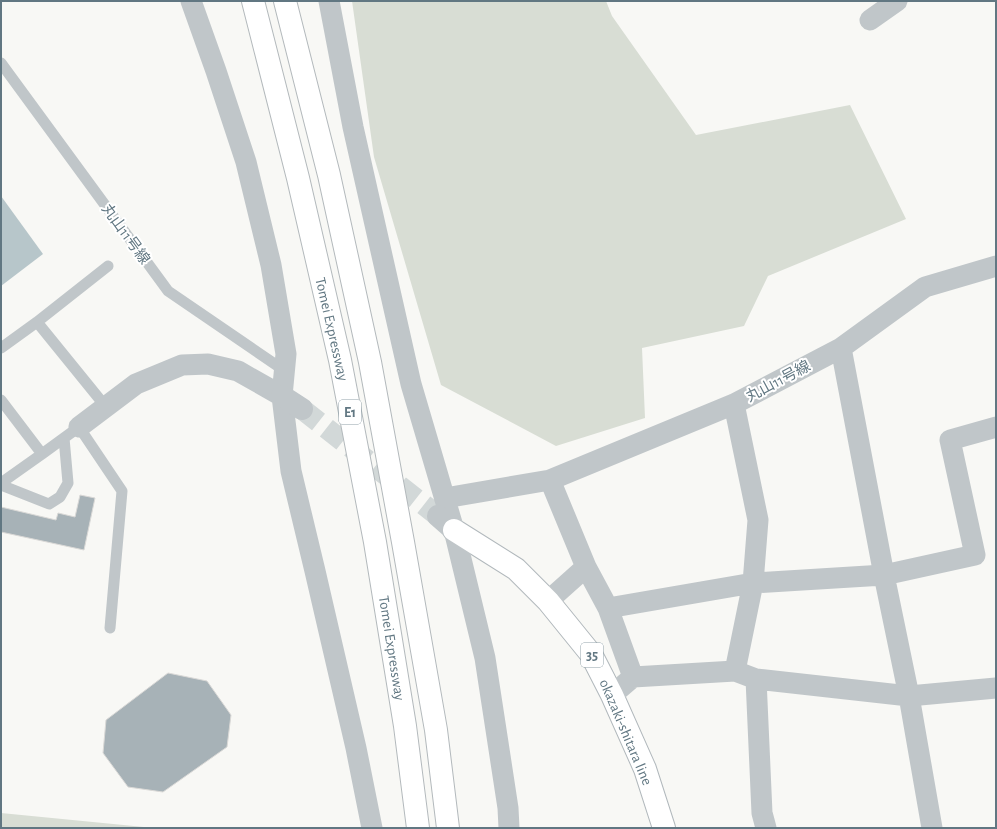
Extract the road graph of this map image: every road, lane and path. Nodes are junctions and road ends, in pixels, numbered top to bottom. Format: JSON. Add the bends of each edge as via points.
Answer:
{"nodes":[{"id":1,"x":191,"y":1,"type":"edge"},
{"id":2,"x":253,"y":1,"type":"edge"},
{"id":3,"x":285,"y":1,"type":"edge"},
{"id":4,"x":329,"y":1,"type":"edge"},
{"id":5,"x":898,"y":1,"type":"edge"},
{"id":6,"x":870,"y":20,"type":"dead end"},
{"id":7,"x":1,"y":63,"type":"edge"},
{"id":8,"x":108,"y":266,"type":"dead end"},
{"id":9,"x":996,"y":266,"type":"edge"},
{"id":10,"x":37,"y":322,"type":"junction"},
{"id":11,"x":1,"y":348,"type":"edge"},
{"id":12,"x":841,"y":348,"type":"junction"},
{"id":13,"x":285,"y":371,"type":"junction"},
{"id":14,"x":282,"y":396,"type":"junction"},
{"id":15,"x":1,"y":400,"type":"edge"},
{"id":16,"x":734,"y":404,"type":"junction"},
{"id":17,"x":106,"y":407,"type":"junction"},
{"id":18,"x":302,"y":409,"type":"tunnel mouth"},
{"id":19,"x":996,"y":428,"type":"edge"},
{"id":20,"x":72,"y":433,"type":"junction"},
{"id":21,"x":42,"y":454,"type":"junction"},
{"id":22,"x":550,"y":480,"type":"junction"},
{"id":23,"x":1,"y":484,"type":"edge"},
{"id":24,"x":442,"y":507,"type":"junction"},
{"id":25,"x":454,"y":530,"type":"junction"},
{"id":26,"x":586,"y":568,"type":"junction"},
{"id":27,"x":884,"y":575,"type":"junction"},
{"id":28,"x":752,"y":583,"type":"junction"},
{"id":29,"x":548,"y":601,"type":"junction"},
{"id":30,"x":608,"y":608,"type":"junction"},
{"id":31,"x":110,"y":628,"type":"dead end"},
{"id":32,"x":735,"y":671,"type":"junction"},
{"id":33,"x":633,"y":677,"type":"junction"},
{"id":34,"x":756,"y":679,"type":"junction"},
{"id":35,"x":996,"y":688,"type":"edge"},
{"id":36,"x":612,"y":695,"type":"junction"},
{"id":37,"x":909,"y":696,"type":"junction"},
{"id":38,"x":372,"y":828,"type":"edge"},
{"id":39,"x":418,"y":828,"type":"edge"},
{"id":40,"x":448,"y":828,"type":"edge"},
{"id":41,"x":509,"y":828,"type":"edge"},
{"id":42,"x":664,"y":828,"type":"edge"},
{"id":43,"x":766,"y":828,"type":"edge"},
{"id":44,"x":932,"y":828,"type":"edge"}],
"edges":[{"from":1,"to":13,"type":"street","via":[[246,162],[271,265],[286,354]]},
{"from":2,"to":39,"type":"main road","name":"Tomei Expressway","number":"E1","via":[[298,178],[340,360],[375,542],[405,726]]},
{"from":3,"to":40,"type":"main road","name":"Tomei Expressway","number":"E1","via":[[329,175],[370,362],[434,722]]},
{"from":4,"to":24,"type":"street","via":[[353,127],[409,376]]},
{"from":5,"to":6,"type":"street"},
{"from":7,"to":13,"type":"lane","name":"丸山11号線","via":[[168,291]]},
{"from":8,"to":10,"type":"lane"},
{"from":9,"to":12,"type":"street","name":"丸山11号線","via":[[925,287]]},
{"from":10,"to":11,"type":"lane"},
{"from":10,"to":17,"type":"lane"},
{"from":12,"to":16,"type":"street","name":"丸山11号線"},
{"from":12,"to":27,"type":"street"},
{"from":13,"to":14,"type":"street"},
{"from":14,"to":17,"type":"street","via":[[238,371],[208,364],[182,365],[136,384]]},
{"from":14,"to":18,"type":"street"},
{"from":14,"to":38,"type":"street","via":[[291,471]]},
{"from":15,"to":21,"type":"lane"},
{"from":16,"to":22,"type":"street","name":"丸山11号線"},
{"from":16,"to":28,"type":"street","via":[[758,520]]},
{"from":17,"to":20,"type":"street"},
{"from":19,"to":27,"type":"street","via":[[950,440],[975,555]]},
{"from":20,"to":21,"type":"lane"},
{"from":20,"to":23,"type":"lane","via":[[68,483],[60,497],[49,504]]},
{"from":20,"to":31,"type":"lane","via":[[122,490]]},
{"from":21,"to":23,"type":"lane"},
{"from":22,"to":24,"type":"street","name":"丸山11号線"},
{"from":22,"to":26,"type":"street"},
{"from":24,"to":25,"type":"street"},
{"from":25,"to":29,"type":"main road","name":"okazaki-shitara line","number":"35","via":[[516,569]]},
{"from":25,"to":41,"type":"street","via":[[485,658]]},
{"from":26,"to":29,"type":"street"},
{"from":26,"to":30,"type":"street"},
{"from":27,"to":28,"type":"street"},
{"from":27,"to":37,"type":"street"},
{"from":28,"to":30,"type":"street"},
{"from":28,"to":32,"type":"street"},
{"from":29,"to":36,"type":"main road","name":"okazaki-shitara line","number":"35","via":[[591,654]]},
{"from":30,"to":33,"type":"street"},
{"from":32,"to":33,"type":"street"},
{"from":32,"to":34,"type":"street"},
{"from":33,"to":36,"type":"street"},
{"from":34,"to":37,"type":"street"},
{"from":34,"to":43,"type":"street","via":[[762,813]]},
{"from":35,"to":37,"type":"street"},
{"from":36,"to":42,"type":"main road","name":"okazaki-shitara line","number":"35","via":[[645,769]]},
{"from":37,"to":44,"type":"street"}]}
